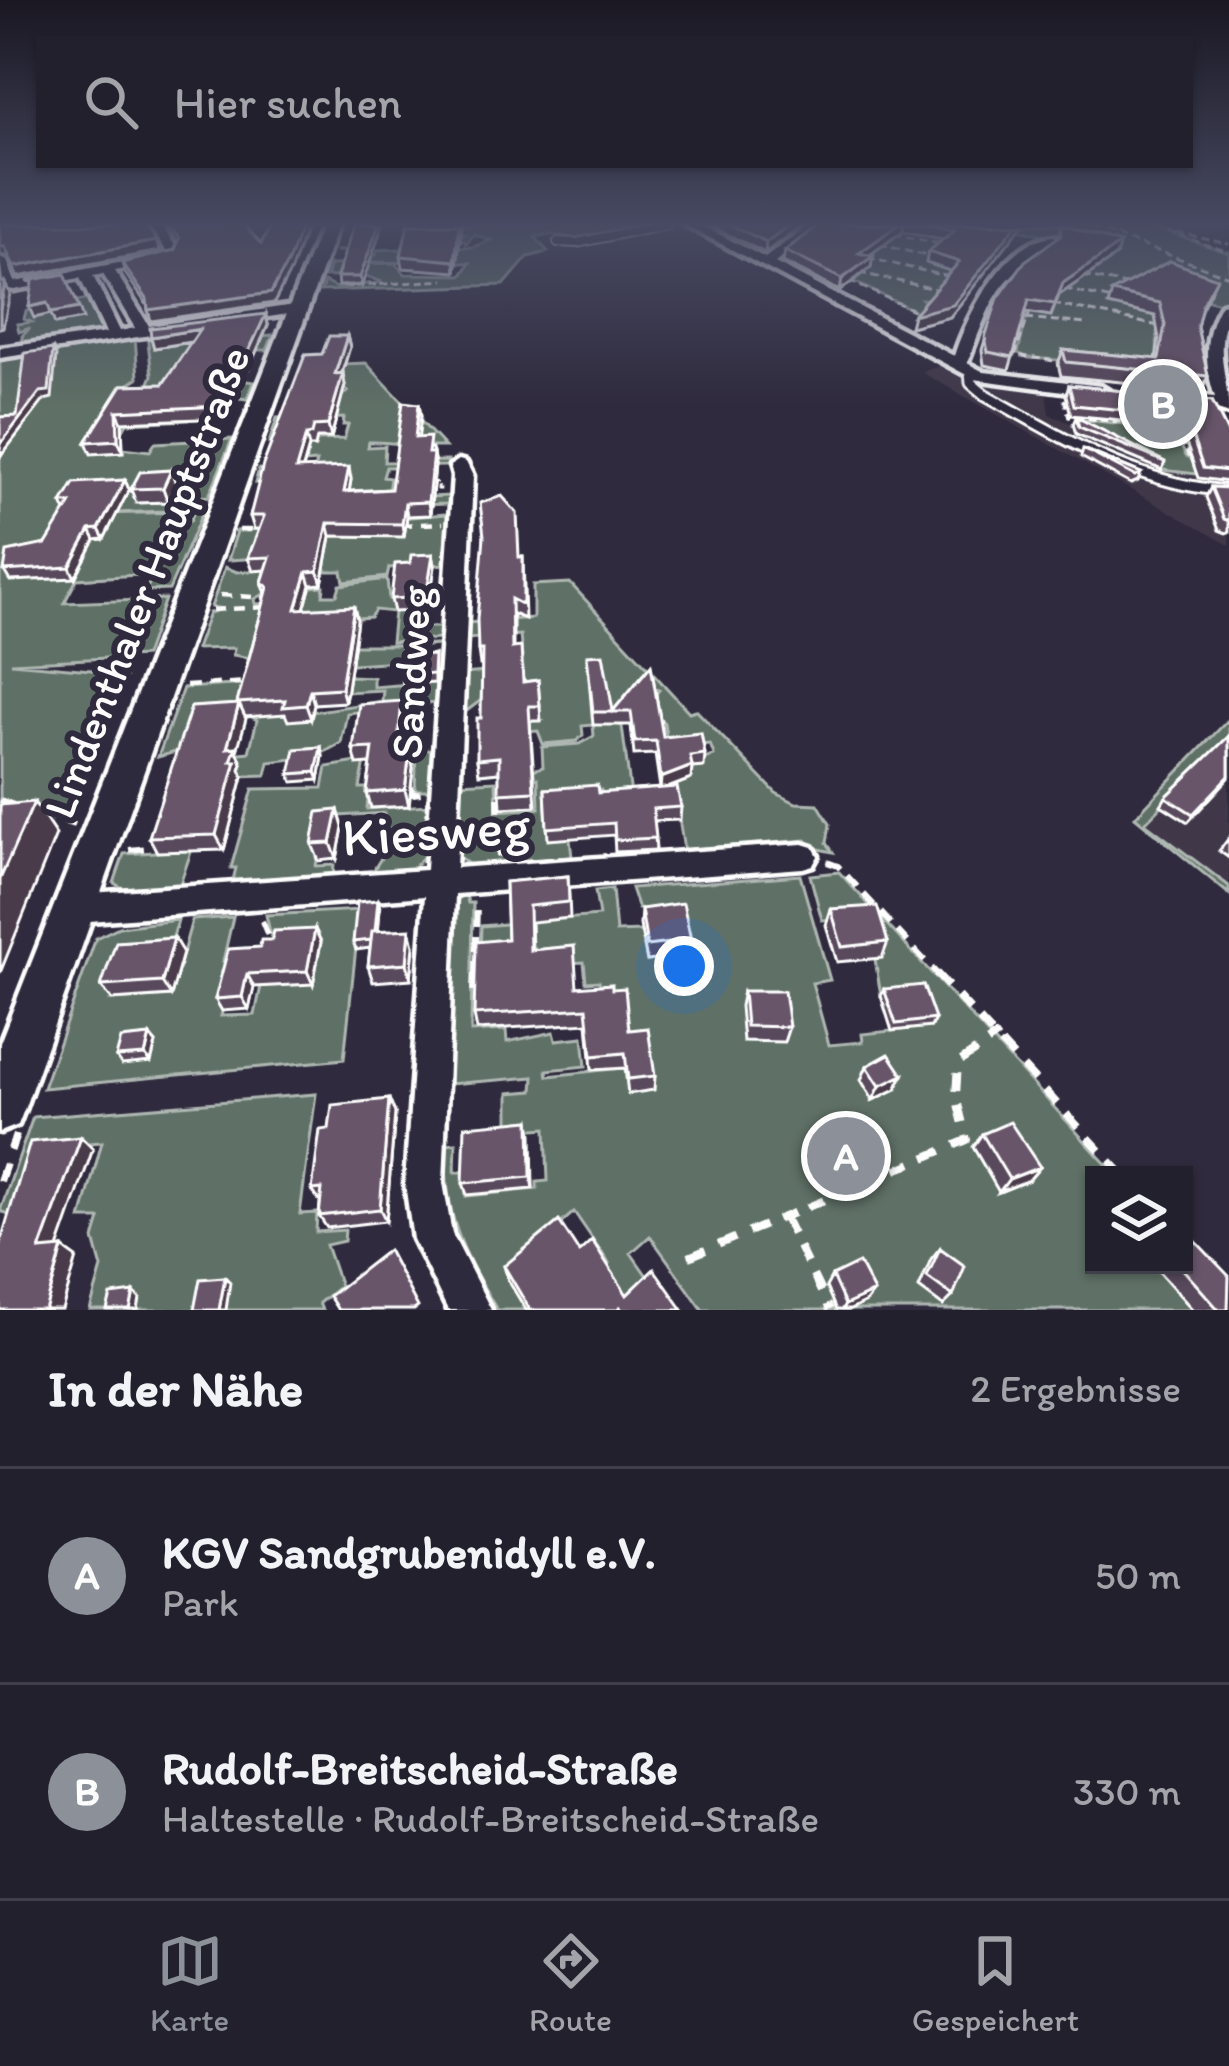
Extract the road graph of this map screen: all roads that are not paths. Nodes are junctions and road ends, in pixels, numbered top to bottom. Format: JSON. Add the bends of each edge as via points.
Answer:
{"nodes":[{"id":1,"x":90,"y":285,"type":"edge"},
{"id":2,"x":117,"y":285,"type":"edge"},
{"id":3,"x":309,"y":285,"type":"edge"},
{"id":4,"x":808,"y":285,"type":"edge"},
{"id":5,"x":994,"y":285,"type":"edge"},
{"id":6,"x":1226,"y":307,"type":"edge"},
{"id":7,"x":301,"y":308,"type":"junction"},
{"id":8,"x":144,"y":332,"type":"junction"},
{"id":9,"x":115,"y":336,"type":"junction"},
{"id":10,"x":0,"y":353,"type":"edge"},
{"id":11,"x":962,"y":367,"type":"junction"},
{"id":12,"x":1115,"y":392,"type":"edge"},
{"id":13,"x":1153,"y":400,"type":"edge"},
{"id":14,"x":1228,"y":405,"type":"edge"},
{"id":15,"x":459,"y":466,"type":"dead end"},
{"id":16,"x":1229,"y":490,"type":"edge"},
{"id":17,"x":803,"y":856,"type":"road end"},
{"id":18,"x":440,"y":883,"type":"junction"},
{"id":19,"x":76,"y":908,"type":"junction"},
{"id":20,"x":0,"y":1107,"type":"edge"},
{"id":21,"x":470,"y":1310,"type":"edge"}],
"edges":[{"from":1,"to":9,"type":"street"},
{"from":2,"to":8,"type":"street"},
{"from":3,"to":7,"type":"street","name":"Lindenthaler Hauptstraße"},
{"from":4,"to":11,"type":"street"},
{"from":5,"to":11,"type":"street","via":[[970,322]]},
{"from":6,"to":14,"type":"street","via":[[1214,362]]},
{"from":7,"to":8,"type":"street"},
{"from":7,"to":19,"type":"street","name":"Lindenthaler Hauptstraße","via":[[231,481],[110,842]]},
{"from":8,"to":9,"type":"street"},
{"from":9,"to":10,"type":"street"},
{"from":11,"to":12,"type":"street","via":[[994,380]]},
{"from":11,"to":16,"type":"lane","via":[[984,394],[1146,478],[1178,489]]},
{"from":13,"to":14,"type":"street"},
{"from":15,"to":18,"type":"street","name":"Sandweg"},
{"from":17,"to":18,"type":"street","name":"Kiesweg"},
{"from":18,"to":19,"type":"street","name":"Kiesweg"},
{"from":18,"to":21,"type":"street","name":"Sandweg","via":[[424,1201],[441,1258]]},
{"from":19,"to":20,"type":"street","name":"Lindenthaler Hauptstraße"}]}
